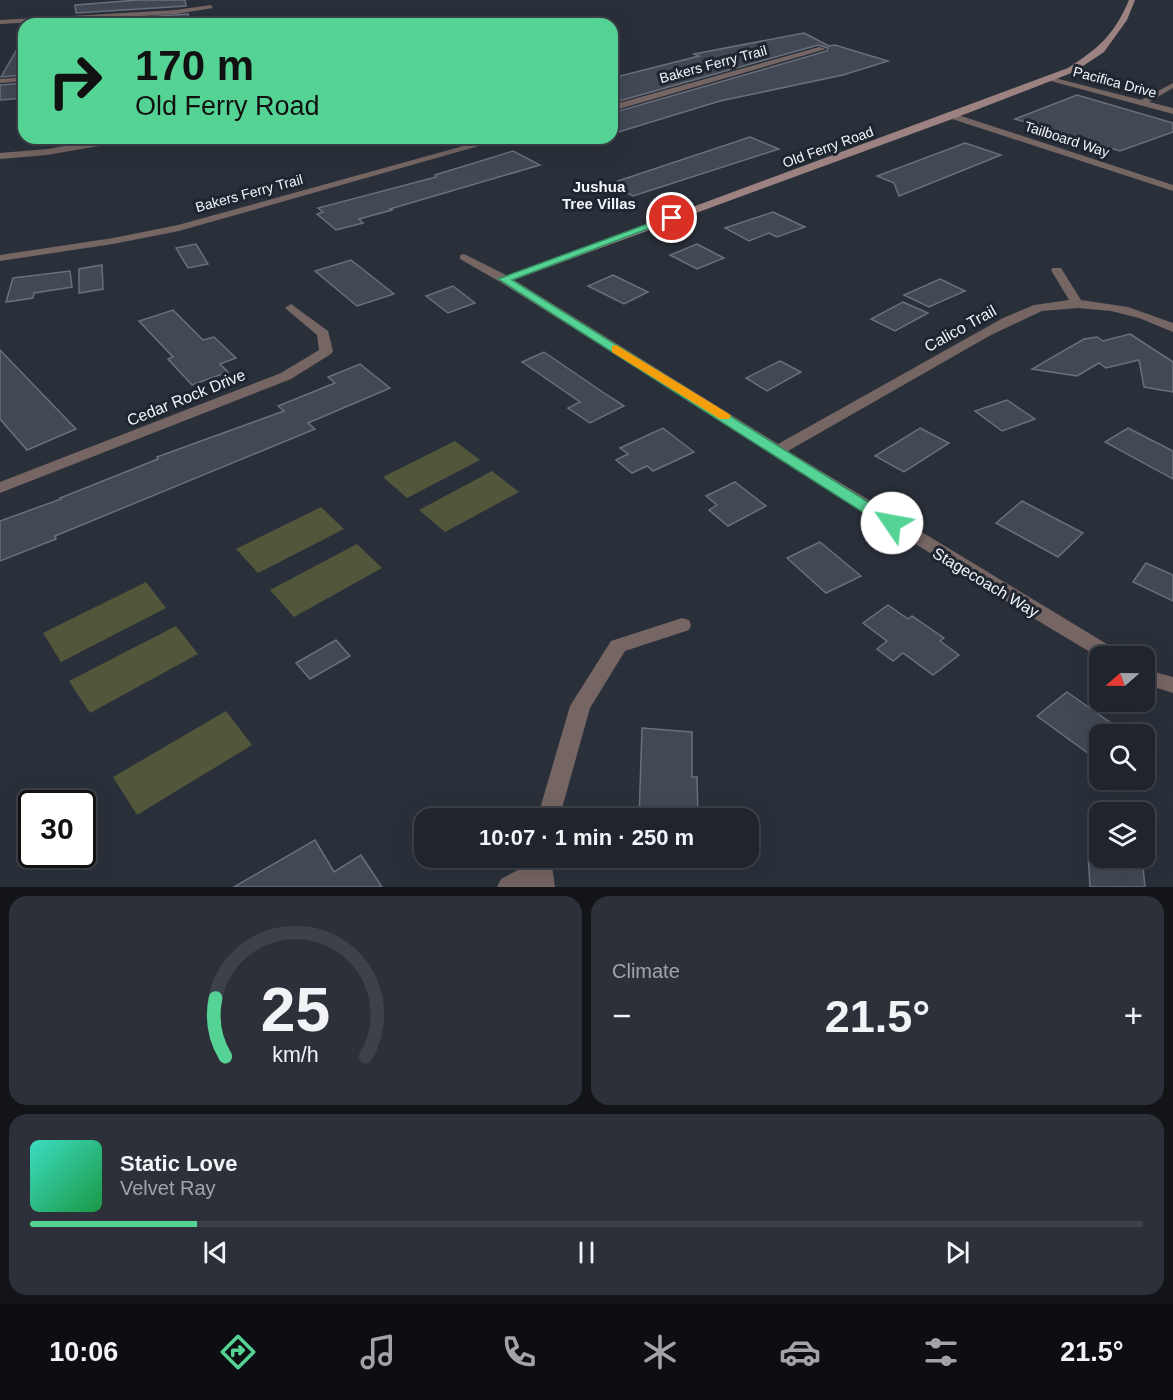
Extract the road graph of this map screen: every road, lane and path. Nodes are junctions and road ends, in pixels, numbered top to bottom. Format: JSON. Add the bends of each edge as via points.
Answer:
{"nodes":[{"id":1,"x":1132,"y":0,"type":"edge"},
{"id":2,"x":211,"y":7,"type":"dead end"},
{"id":3,"x":70,"y":18,"type":"edge"},
{"id":4,"x":18,"y":21,"type":"edge"},
{"id":5,"x":0,"y":22,"type":"edge"},
{"id":6,"x":822,"y":49,"type":"dead end"},
{"id":7,"x":1050,"y":78,"type":"junction"},
{"id":8,"x":18,"y":80,"type":"edge"},
{"id":9,"x":0,"y":81,"type":"edge"},
{"id":10,"x":1173,"y":85,"type":"edge"},
{"id":11,"x":1141,"y":102,"type":"junction"},
{"id":12,"x":618,"y":106,"type":"edge"},
{"id":13,"x":1173,"y":111,"type":"edge"},
{"id":14,"x":952,"y":116,"type":"junction"},
{"id":15,"x":96,"y":144,"type":"edge"},
{"id":16,"x":480,"y":144,"type":"edge"},
{"id":17,"x":0,"y":156,"type":"edge"},
{"id":18,"x":1173,"y":188,"type":"edge"},
{"id":19,"x":464,"y":257,"type":"dead end"},
{"id":20,"x":0,"y":258,"type":"edge"},
{"id":21,"x":1057,"y":270,"type":"dead end"},
{"id":22,"x":504,"y":279,"type":"junction"},
{"id":23,"x":1077,"y":304,"type":"junction"},
{"id":24,"x":291,"y":308,"type":"dead end"},
{"id":25,"x":1173,"y":328,"type":"edge"},
{"id":26,"x":779,"y":450,"type":"junction"},
{"id":27,"x":0,"y":488,"type":"edge"},
{"id":28,"x":682,"y":625,"type":"dead end"},
{"id":29,"x":1094,"y":646,"type":"edge"},
{"id":30,"x":1155,"y":679,"type":"edge"},
{"id":31,"x":1173,"y":685,"type":"edge"},
{"id":32,"x":551,"y":808,"type":"edge"},
{"id":33,"x":541,"y":872,"type":"edge"},
{"id":34,"x":509,"y":887,"type":"edge"}],
"edges":[{"from":1,"to":7,"type":"street","name":"Old Ferry Road","via":[[1124,20],[1101,50],[1071,70]]},
{"from":2,"to":3,"type":"street"},
{"from":4,"to":5,"type":"street"},
{"from":6,"to":12,"type":"street","name":"Bakers Ferry Trail"},
{"from":7,"to":11,"type":"street","name":"Pacifica Drive"},
{"from":7,"to":14,"type":"street","name":"Old Ferry Road"},
{"from":8,"to":9,"type":"street"},
{"from":10,"to":11,"type":"street"},
{"from":11,"to":13,"type":"street","name":"Pacifica Drive"},
{"from":14,"to":18,"type":"street","name":"Tailboard Way"},
{"from":14,"to":22,"type":"street","name":"Old Ferry Road"},
{"from":15,"to":17,"type":"street"},
{"from":16,"to":20,"type":"street","name":"Bakers Ferry Trail","via":[[179,228]]},
{"from":19,"to":22,"type":"street","name":"Stagecoach Way"},
{"from":21,"to":23,"type":"street"},
{"from":22,"to":26,"type":"street","name":"Stagecoach Way"},
{"from":23,"to":25,"type":"street","name":"Calico Trail","via":[[1145,316]]},
{"from":23,"to":26,"type":"street","name":"Calico Trail","via":[[1045,306],[1017,316]]},
{"from":24,"to":27,"type":"street","name":"Cedar Rock Drive","via":[[323,334],[326,351],[286,376]]},
{"from":26,"to":29,"type":"street","name":"Stagecoach Way","via":[[948,560]]},
{"from":28,"to":32,"type":"street","via":[[618,646],[580,706]]},
{"from":30,"to":31,"type":"street"},
{"from":33,"to":34,"type":"street"}]}
